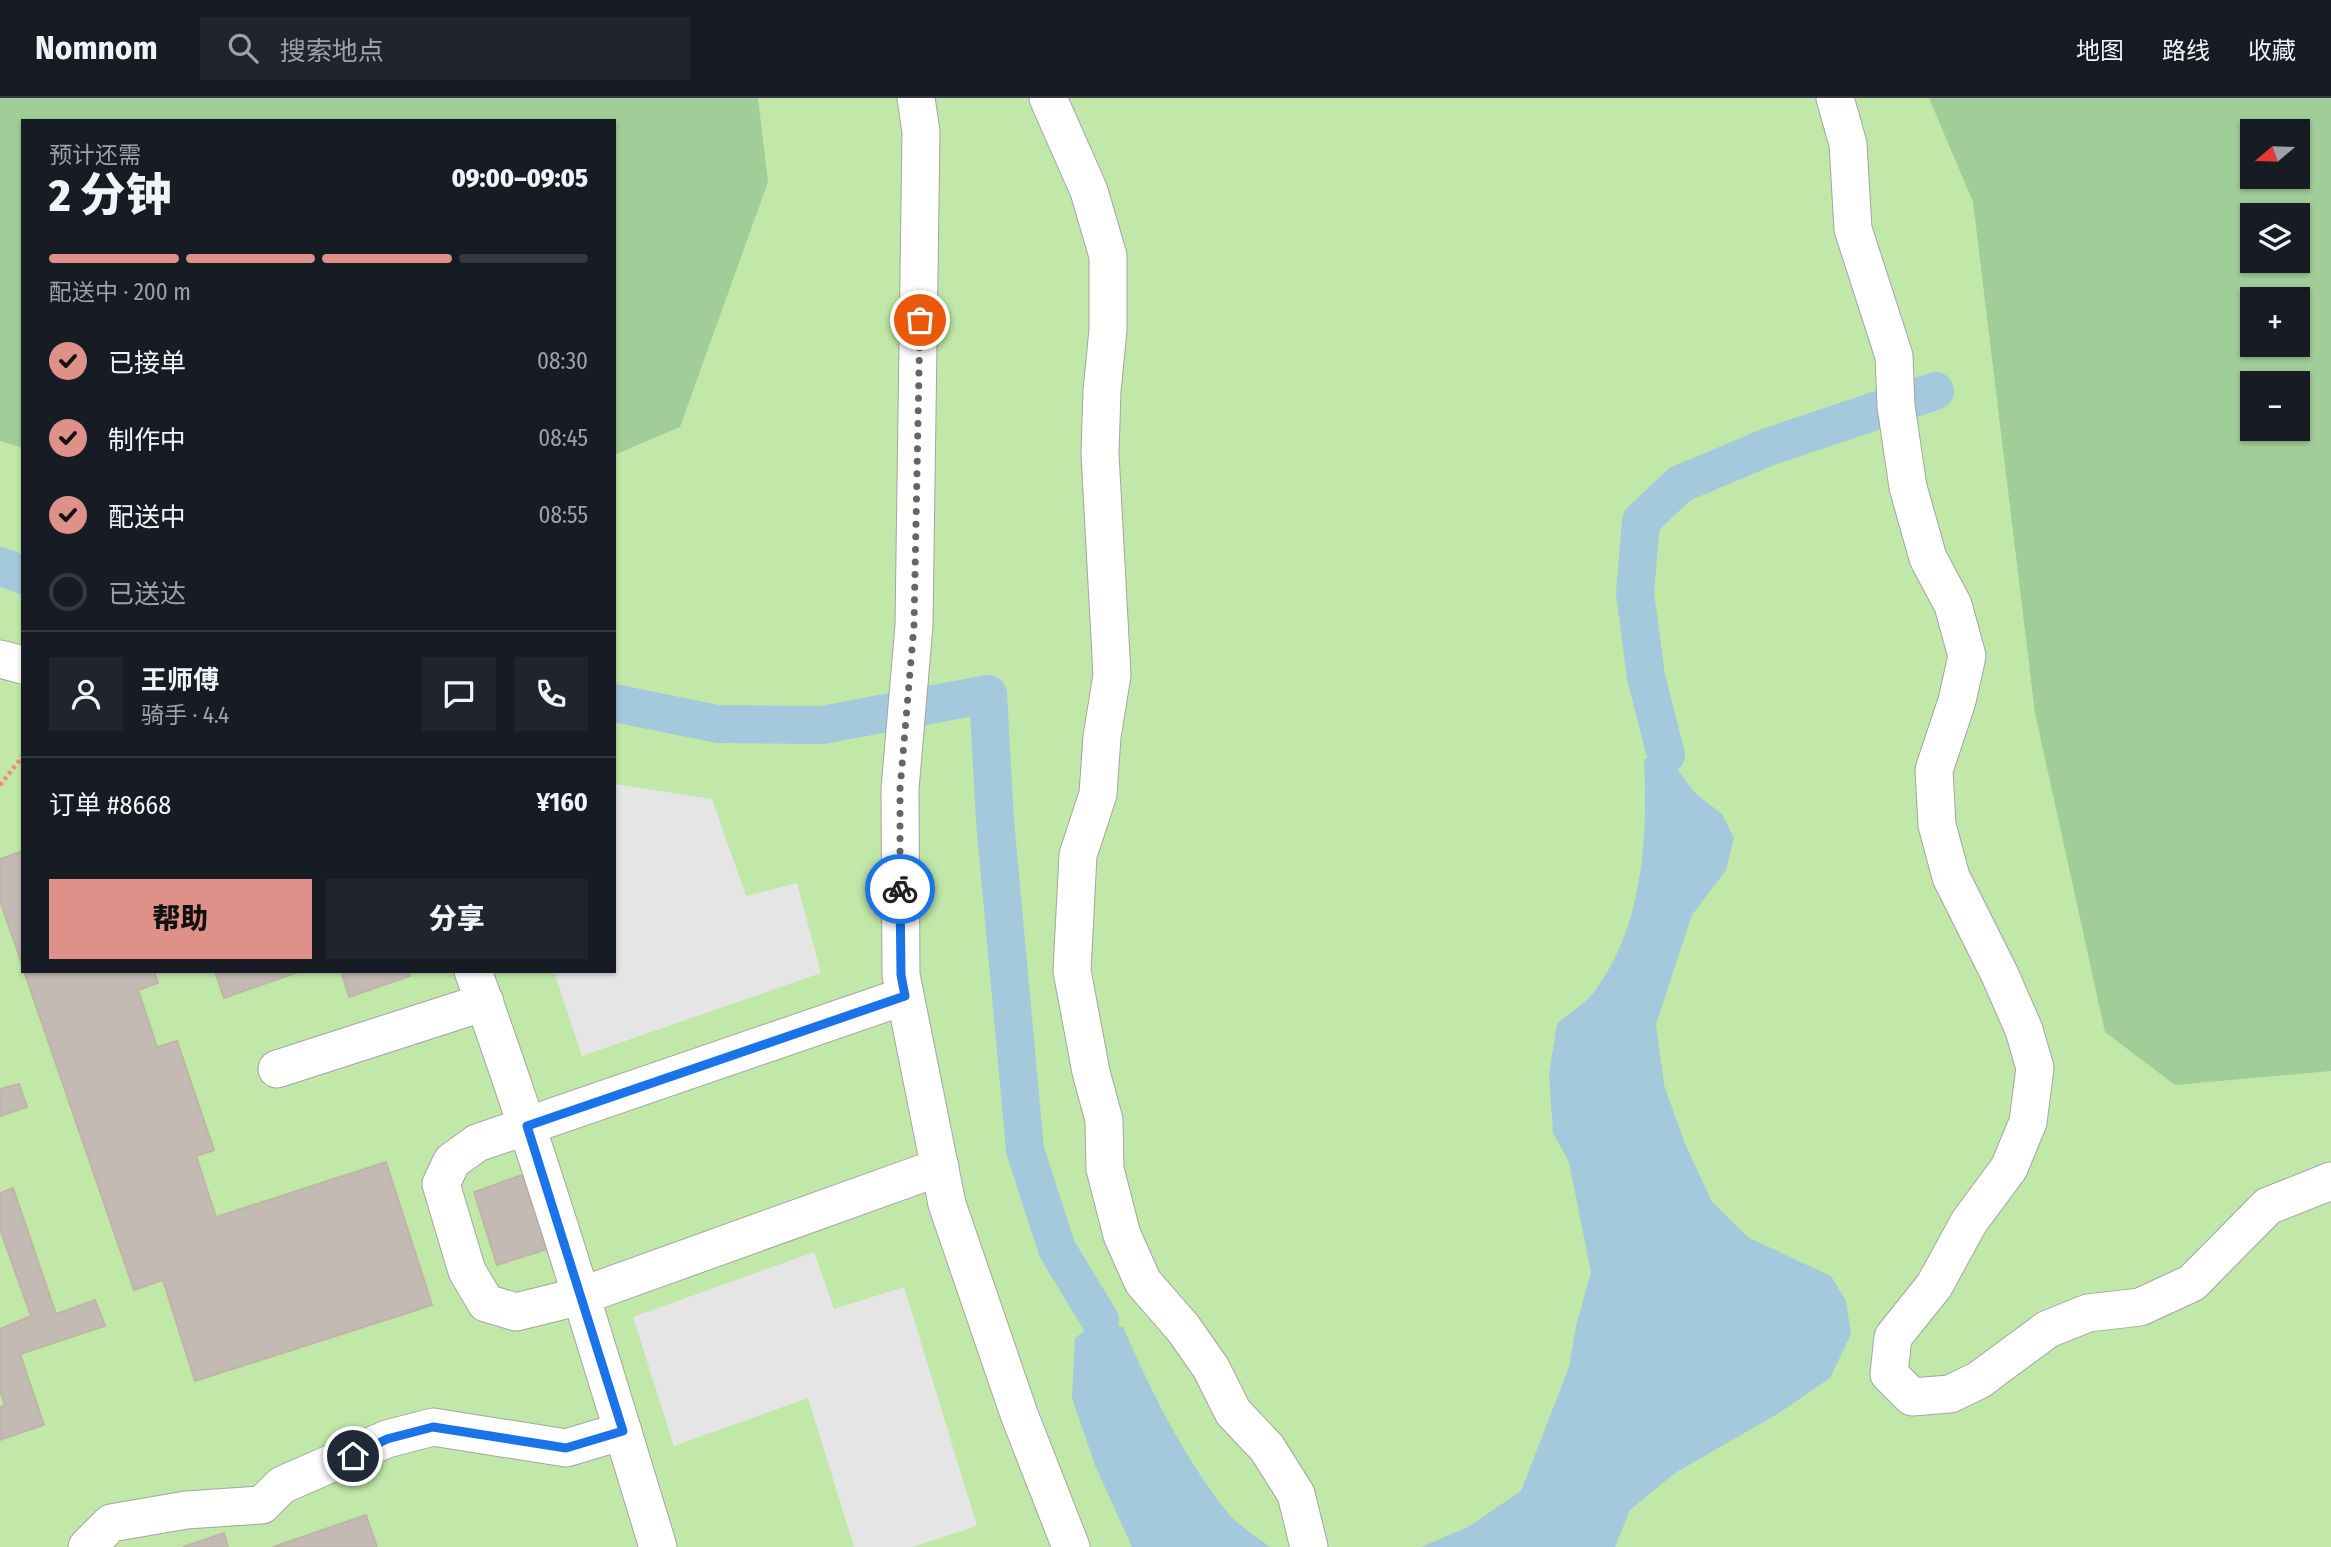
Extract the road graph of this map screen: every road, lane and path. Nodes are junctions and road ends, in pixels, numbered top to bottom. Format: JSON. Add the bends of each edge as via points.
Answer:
{"nodes":[{"id":1,"x":916,"y":98,"type":"edge"},
{"id":2,"x":1048,"y":98,"type":"edge"},
{"id":3,"x":1835,"y":98,"type":"edge"},
{"id":4,"x":0,"y":659,"type":"edge"},
{"id":5,"x":21,"y":664,"type":"edge"},
{"id":6,"x":21,"y":759,"type":"edge"},
{"id":7,"x":0,"y":786,"type":"edge"},
{"id":8,"x":479,"y":987,"type":"edge"},
{"id":9,"x":905,"y":996,"type":"junction"},
{"id":10,"x":277,"y":1069,"type":"dead end"},
{"id":11,"x":527,"y":1126,"type":"junction"},
{"id":12,"x":940,"y":1167,"type":"junction"},
{"id":13,"x":2331,"y":1181,"type":"edge"},
{"id":14,"x":581,"y":1296,"type":"junction"},
{"id":15,"x":623,"y":1431,"type":"junction"},
{"id":16,"x":649,"y":1545,"type":"edge"},
{"id":17,"x":1309,"y":1545,"type":"edge"},
{"id":18,"x":86,"y":1547,"type":"edge"},
{"id":19,"x":1071,"y":1547,"type":"edge"}],
"edges":[{"from":1,"to":9,"type":"street","via":[[921,145],[914,625],[901,772],[901,975]]},
{"from":2,"to":17,"type":"street","via":[[1089,191],[1108,256],[1100,454],[1112,675],[1098,794],[1078,855],[1072,971],[1104,1120],[1105,1170],[1122,1235],[1143,1282],[1212,1368],[1233,1412],[1296,1494]]},
{"from":3,"to":13,"type":"street","via":[[1848,144],[1853,229],[1894,356],[1908,487],[1925,546],[1953,605],[1967,656],[1934,770],[1937,825],[1951,877],[2000,975],[2035,1068],[2028,1122],[2009,1168],[1969,1223],[1934,1286],[1894,1337],[1889,1374],[1912,1397],[1950,1394],[1979,1380],[2048,1329],[2088,1313],[2140,1307],[2192,1283],[2267,1206]]},
{"from":4,"to":5,"type":"street"},
{"from":6,"to":7,"type":"path"},
{"from":8,"to":10,"type":"street"},
{"from":8,"to":11,"type":"street"},
{"from":9,"to":11,"type":"street"},
{"from":9,"to":12,"type":"street"},
{"from":11,"to":14,"type":"street"},
{"from":11,"to":14,"type":"street","via":[[477,1143],[452,1161],[441,1184],[467,1271],[486,1303],[516,1312]]},
{"from":12,"to":14,"type":"street"},
{"from":12,"to":19,"type":"street","via":[[947,1204],[1010,1387]]},
{"from":14,"to":15,"type":"street"},
{"from":15,"to":16,"type":"street"},
{"from":15,"to":18,"type":"street","via":[[566,1448],[433,1427],[387,1439],[282,1485],[262,1504],[186,1510],[111,1523]]}]}
